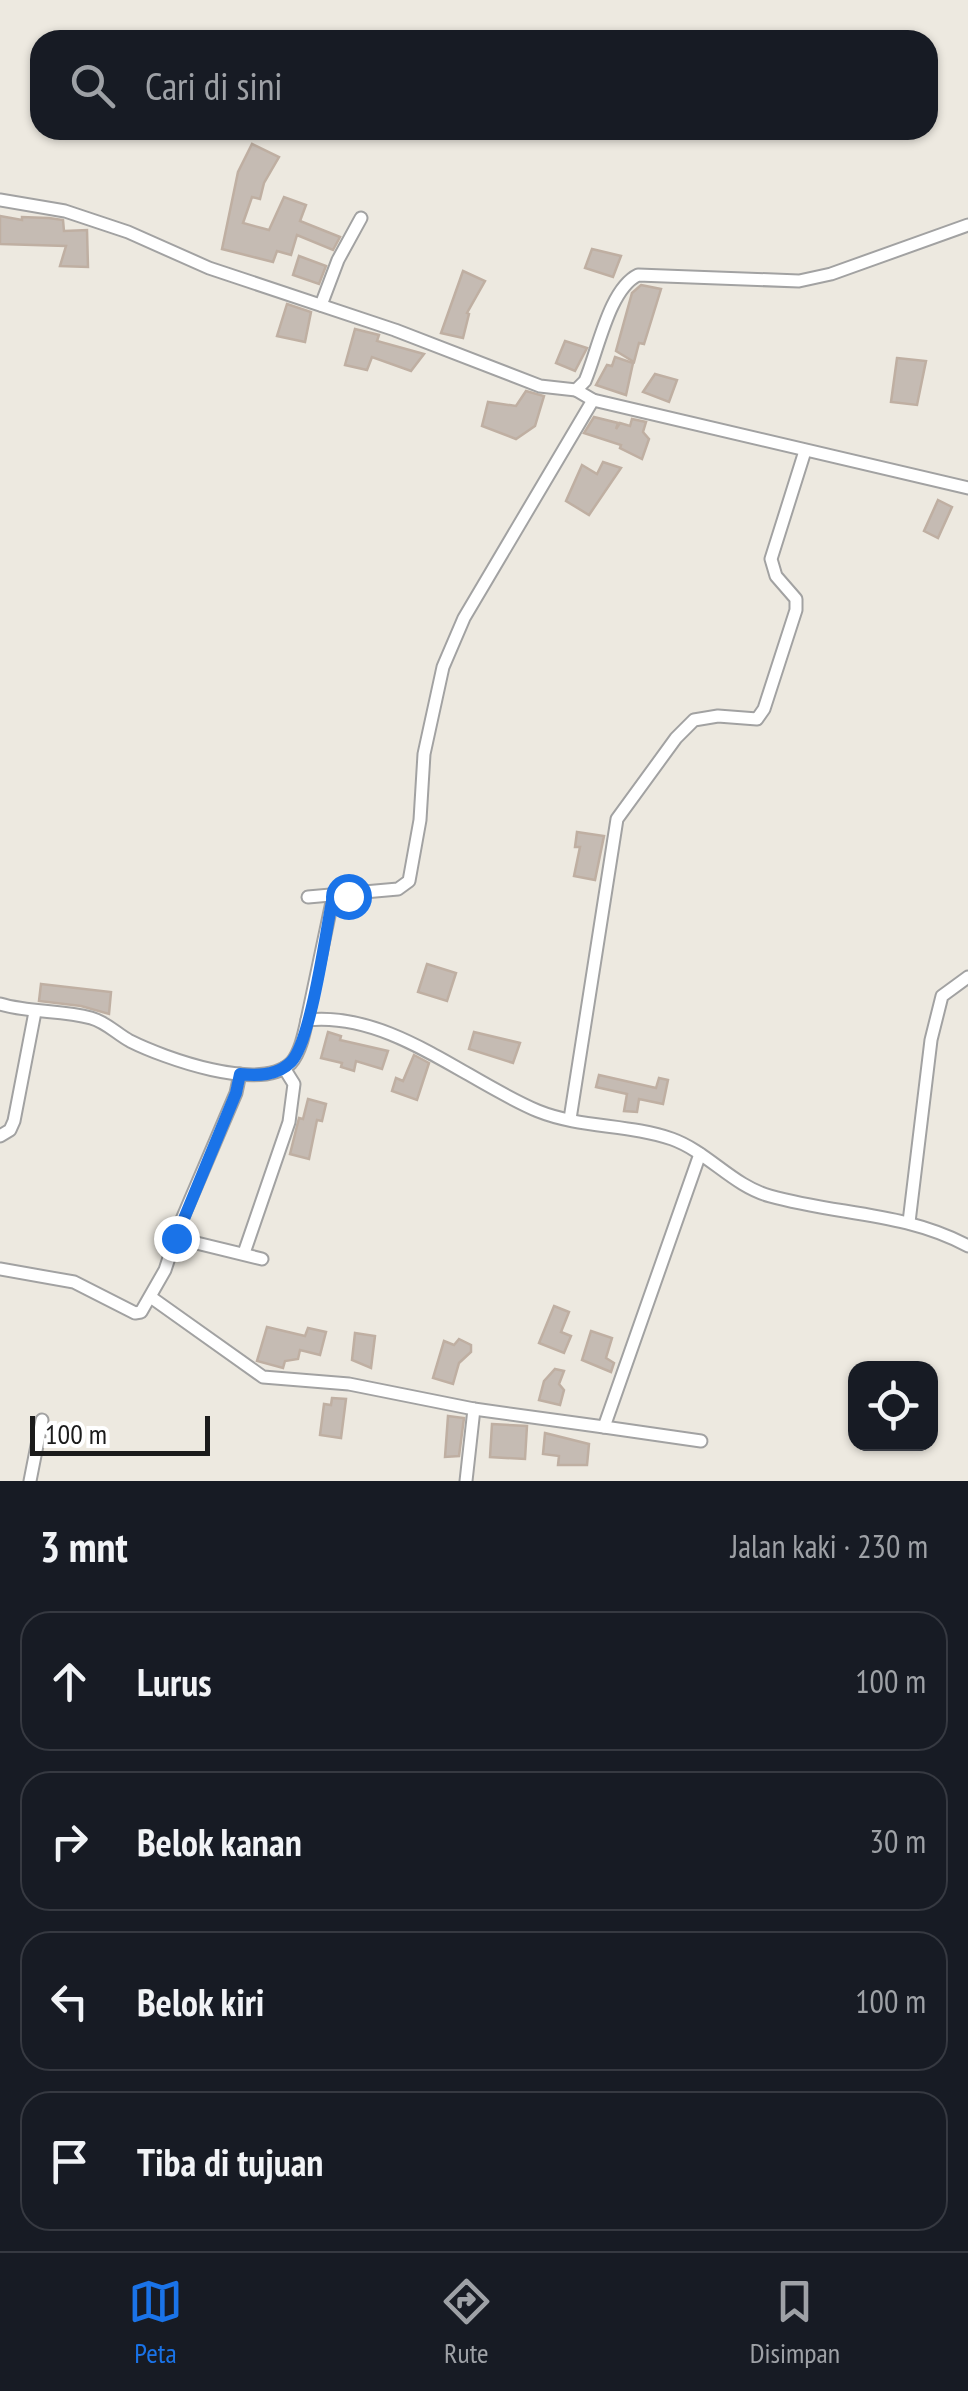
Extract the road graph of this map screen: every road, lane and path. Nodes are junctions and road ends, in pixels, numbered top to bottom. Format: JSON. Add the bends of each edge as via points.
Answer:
{"nodes":[{"id":1,"x":0,"y":200,"type":"edge"},
{"id":2,"x":361,"y":218,"type":"dead end"},
{"id":3,"x":968,"y":225,"type":"edge"},
{"id":4,"x":321,"y":306,"type":"junction"},
{"id":5,"x":576,"y":390,"type":"junction"},
{"id":6,"x":593,"y":400,"type":"junction"},
{"id":7,"x":805,"y":451,"type":"junction"},
{"id":8,"x":968,"y":488,"type":"edge"},
{"id":9,"x":333,"y":896,"type":"junction"},
{"id":10,"x":308,"y":898,"type":"dead end"},
{"id":11,"x":968,"y":977,"type":"edge"},
{"id":12,"x":0,"y":1004,"type":"edge"},
{"id":13,"x":35,"y":1012,"type":"junction"},
{"id":14,"x":307,"y":1020,"type":"junction"},
{"id":15,"x":287,"y":1071,"type":"junction"},
{"id":16,"x":238,"y":1083,"type":"junction"},
{"id":17,"x":570,"y":1120,"type":"junction"},
{"id":18,"x":0,"y":1136,"type":"edge"},
{"id":19,"x":700,"y":1154,"type":"junction"},
{"id":20,"x":909,"y":1222,"type":"junction"},
{"id":21,"x":176,"y":1238,"type":"junction"},
{"id":22,"x":968,"y":1246,"type":"edge"},
{"id":23,"x":244,"y":1253,"type":"junction"},
{"id":24,"x":262,"y":1258,"type":"dead end"},
{"id":25,"x":0,"y":1269,"type":"edge"},
{"id":26,"x":146,"y":1305,"type":"junction"},
{"id":27,"x":474,"y":1409,"type":"junction"},
{"id":28,"x":42,"y":1420,"type":"dead end"},
{"id":29,"x":604,"y":1427,"type":"junction"},
{"id":30,"x":701,"y":1442,"type":"dead end"},
{"id":31,"x":30,"y":1481,"type":"edge"},
{"id":32,"x":466,"y":1481,"type":"edge"}],
"edges":[{"from":1,"to":4,"type":"street","via":[[128,232]]},
{"from":2,"to":4,"type":"street"},
{"from":3,"to":5,"type":"street","via":[[799,281],[638,275],[615,298]]},
{"from":4,"to":5,"type":"street","via":[[540,386]]},
{"from":5,"to":6,"type":"street"},
{"from":6,"to":7,"type":"street"},
{"from":6,"to":9,"type":"street","via":[[464,618],[442,668],[424,754],[410,882],[398,890]]},
{"from":7,"to":8,"type":"street"},
{"from":7,"to":17,"type":"street","via":[[771,559],[796,598],[796,610],[764,709],[757,719],[694,720],[617,819]]},
{"from":9,"to":10,"type":"street"},
{"from":9,"to":14,"type":"street"},
{"from":11,"to":20,"type":"street","via":[[942,996],[936,1019]]},
{"from":12,"to":13,"type":"street"},
{"from":13,"to":16,"type":"street","via":[[90,1018]]},
{"from":13,"to":18,"type":"street","via":[[14,1120]]},
{"from":14,"to":15,"type":"street"},
{"from":14,"to":17,"type":"street","via":[[388,1033],[540,1112]]},
{"from":15,"to":16,"type":"street"},
{"from":15,"to":23,"type":"street","via":[[294,1084],[289,1122]]},
{"from":16,"to":21,"type":"street"},
{"from":17,"to":19,"type":"street","via":[[674,1140]]},
{"from":19,"to":20,"type":"street","via":[[754,1191]]},
{"from":19,"to":29,"type":"street"},
{"from":20,"to":22,"type":"street"},
{"from":21,"to":23,"type":"street"},
{"from":21,"to":26,"type":"street"},
{"from":23,"to":24,"type":"street"},
{"from":25,"to":26,"type":"street","via":[[74,1282],[135,1313]]},
{"from":26,"to":27,"type":"street","via":[[263,1377],[350,1384]]},
{"from":27,"to":29,"type":"street"},
{"from":27,"to":32,"type":"street"},
{"from":28,"to":31,"type":"street"},
{"from":29,"to":30,"type":"street"}]}
